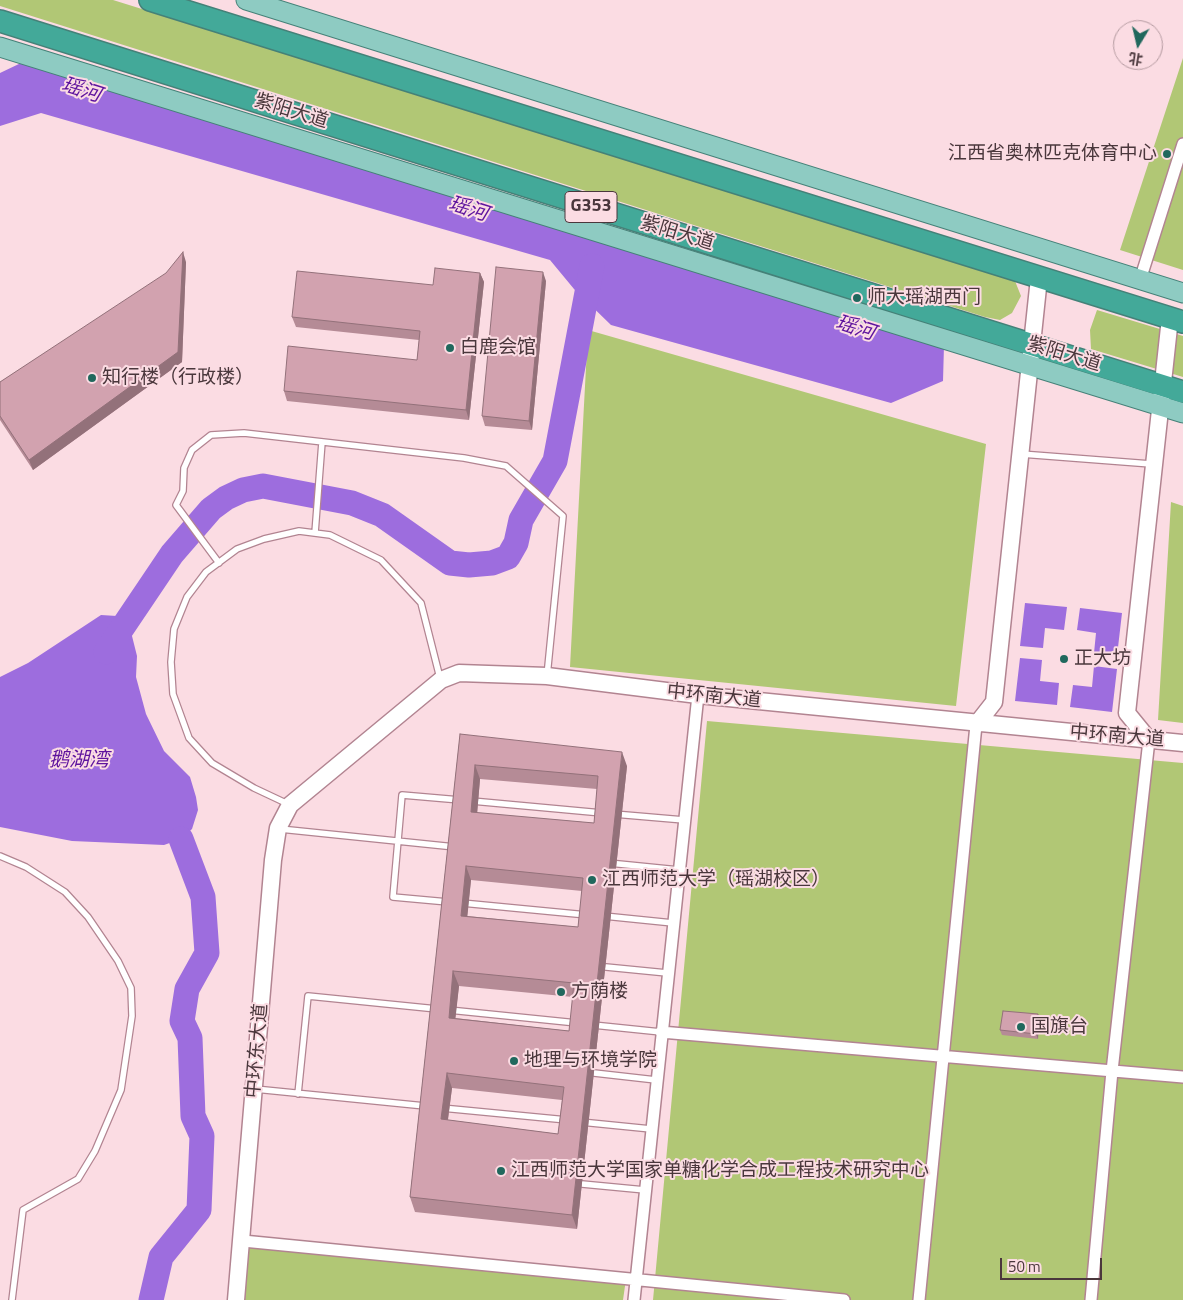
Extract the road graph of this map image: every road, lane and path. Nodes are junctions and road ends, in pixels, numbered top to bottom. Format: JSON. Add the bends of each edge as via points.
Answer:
{"nodes":[{"id":1,"x":150,"y":0,"type":"edge"},
{"id":2,"x":246,"y":0,"type":"edge"},
{"id":3,"x":0,"y":21,"type":"edge"},
{"id":4,"x":0,"y":47,"type":"edge"},
{"id":5,"x":1183,"y":144,"type":"edge"},
{"id":6,"x":1039,"y":278,"type":"junction"},
{"id":7,"x":1140,"y":280,"type":"junction"},
{"id":8,"x":1183,"y":293,"type":"edge"},
{"id":9,"x":1176,"y":320,"type":"edge"},
{"id":10,"x":1032,"y":345,"type":"junction"},
{"id":11,"x":1030,"y":366,"type":"junction"},
{"id":12,"x":1183,"y":392,"type":"edge"},
{"id":13,"x":1161,"y":396,"type":"junction"},
{"id":14,"x":1183,"y":413,"type":"edge"},
{"id":15,"x":322,"y":442,"type":"junction"},
{"id":16,"x":1021,"y":454,"type":"junction"},
{"id":17,"x":1154,"y":464,"type":"junction"},
{"id":18,"x":315,"y":533,"type":"junction"},
{"id":19,"x":219,"y":563,"type":"junction"},
{"id":20,"x":547,"y":676,"type":"junction"},
{"id":21,"x":440,"y":680,"type":"junction"},
{"id":22,"x":698,"y":695,"type":"junction"},
{"id":23,"x":976,"y":725,"type":"junction"},
{"id":24,"x":1149,"y":740,"type":"junction"},
{"id":25,"x":1183,"y":743,"type":"edge"},
{"id":26,"x":290,"y":805,"type":"junction"},
{"id":27,"x":684,"y":820,"type":"junction"},
{"id":28,"x":278,"y":828,"type":"junction"},
{"id":29,"x":398,"y":841,"type":"junction"},
{"id":30,"x":466,"y":848,"type":"edge"},
{"id":31,"x":0,"y":856,"type":"edge"},
{"id":32,"x":601,"y":862,"type":"edge"},
{"id":33,"x":679,"y":870,"type":"junction"},
{"id":34,"x":673,"y":923,"type":"junction"},
{"id":35,"x":606,"y":967,"type":"dead end"},
{"id":36,"x":667,"y":973,"type":"junction"},
{"id":37,"x":661,"y":1032,"type":"junction"},
{"id":38,"x":943,"y":1055,"type":"junction"},
{"id":39,"x":1112,"y":1071,"type":"junction"},
{"id":40,"x":594,"y":1073,"type":"dead end"},
{"id":41,"x":1183,"y":1077,"type":"edge"},
{"id":42,"x":656,"y":1080,"type":"junction"},
{"id":43,"x":255,"y":1089,"type":"junction"},
{"id":44,"x":298,"y":1094,"type":"junction"},
{"id":45,"x":651,"y":1129,"type":"junction"},
{"id":46,"x":582,"y":1184,"type":"dead end"},
{"id":47,"x":645,"y":1190,"type":"junction"},
{"id":48,"x":243,"y":1241,"type":"junction"},
{"id":49,"x":635,"y":1280,"type":"junction"},
{"id":50,"x":12,"y":1300,"type":"edge"},
{"id":51,"x":236,"y":1300,"type":"edge"},
{"id":52,"x":634,"y":1300,"type":"edge"},
{"id":53,"x":844,"y":1300,"type":"edge"},
{"id":54,"x":920,"y":1300,"type":"edge"},
{"id":55,"x":1091,"y":1300,"type":"edge"}],
"edges":[{"from":1,"to":6,"type":"highway"},
{"from":2,"to":7,"type":"main road"},
{"from":3,"to":10,"type":"highway","name":"紫阳大道","number":"G353"},
{"from":4,"to":11,"type":"main road"},
{"from":5,"to":7,"type":"street"},
{"from":6,"to":9,"type":"highway"},
{"from":6,"to":10,"type":"street"},
{"from":7,"to":8,"type":"main road"},
{"from":9,"to":13,"type":"street"},
{"from":10,"to":11,"type":"street"},
{"from":10,"to":13,"type":"highway","name":"紫阳大道","number":"G353"},
{"from":11,"to":13,"type":"main road"},
{"from":11,"to":16,"type":"street"},
{"from":12,"to":13,"type":"highway","name":"紫阳大道","number":"G353"},
{"from":13,"to":14,"type":"main road"},
{"from":13,"to":17,"type":"street"},
{"from":15,"to":18,"type":"lane"},
{"from":15,"to":19,"type":"lane","via":[[244,433],[211,436],[192,450],[184,468],[183,491],[176,505]]},
{"from":15,"to":20,"type":"lane","via":[[464,458],[506,466],[563,516]]},
{"from":16,"to":17,"type":"lane"},
{"from":16,"to":23,"type":"street","via":[[994,702]]},
{"from":17,"to":24,"type":"street","via":[[1126,713]]},
{"from":18,"to":19,"type":"lane","via":[[299,531],[264,539],[238,550]]},
{"from":18,"to":21,"type":"lane","via":[[330,535],[381,560],[421,603]]},
{"from":19,"to":26,"type":"lane","via":[[206,572],[187,598],[174,629],[173,694],[189,738],[212,763]]},
{"from":20,"to":21,"type":"street","name":"中环南大道","via":[[459,673]]},
{"from":20,"to":22,"type":"street","name":"中环南大道"},
{"from":21,"to":26,"type":"street","name":"中环南大道"},
{"from":22,"to":23,"type":"street","name":"中环南大道"},
{"from":22,"to":27,"type":"street"},
{"from":23,"to":24,"type":"street","name":"中环南大道"},
{"from":23,"to":38,"type":"street"},
{"from":24,"to":25,"type":"street","name":"中环南大道"},
{"from":24,"to":39,"type":"street"},
{"from":26,"to":28,"type":"street","name":"中环东大道"},
{"from":27,"to":29,"type":"lane","via":[[402,795]]},
{"from":27,"to":33,"type":"street"},
{"from":28,"to":29,"type":"lane"},
{"from":28,"to":43,"type":"street","name":"中环东大道"},
{"from":29,"to":30,"type":"lane"},
{"from":29,"to":34,"type":"lane","via":[[393,897]]},
{"from":31,"to":50,"type":"lane","via":[[26,867],[65,892],[88,916],[118,961],[131,988],[132,1016],[121,1090],[95,1151],[78,1179],[23,1210]]},
{"from":32,"to":33,"type":"lane"},
{"from":33,"to":34,"type":"street"},
{"from":34,"to":36,"type":"street"},
{"from":35,"to":36,"type":"lane"},
{"from":36,"to":37,"type":"street"},
{"from":37,"to":38,"type":"street"},
{"from":37,"to":42,"type":"street"},
{"from":37,"to":44,"type":"lane","via":[[308,996]]},
{"from":38,"to":39,"type":"street"},
{"from":38,"to":54,"type":"street"},
{"from":39,"to":41,"type":"street"},
{"from":39,"to":55,"type":"street"},
{"from":40,"to":42,"type":"lane"},
{"from":42,"to":45,"type":"street"},
{"from":43,"to":44,"type":"lane"},
{"from":43,"to":48,"type":"street","name":"中环东大道"},
{"from":44,"to":45,"type":"lane"},
{"from":45,"to":47,"type":"street"},
{"from":46,"to":47,"type":"lane"},
{"from":47,"to":49,"type":"street"},
{"from":48,"to":49,"type":"street"},
{"from":48,"to":51,"type":"street","name":"中环东大道"},
{"from":49,"to":52,"type":"street"},
{"from":49,"to":53,"type":"street"}]}
